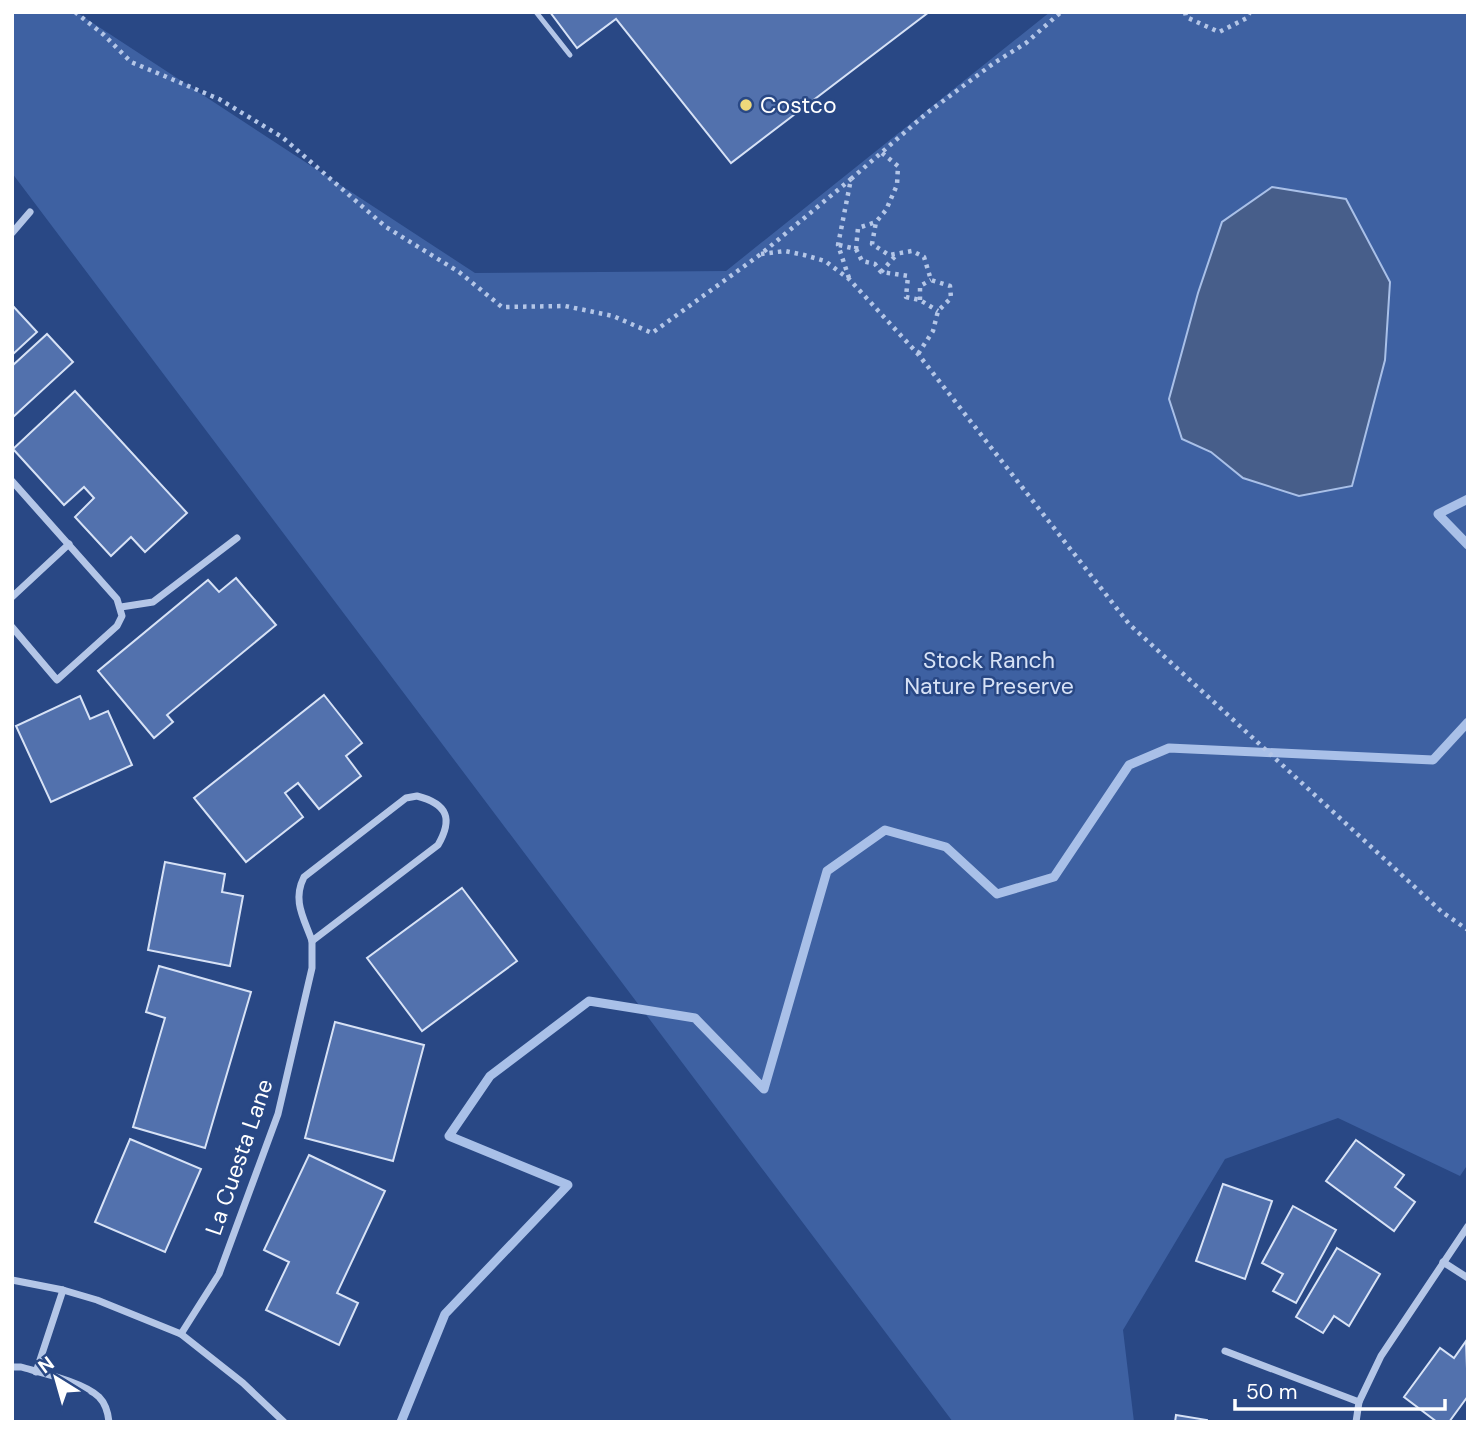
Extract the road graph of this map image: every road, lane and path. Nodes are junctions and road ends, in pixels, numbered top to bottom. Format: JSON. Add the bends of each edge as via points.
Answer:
{"nodes":[{"id":1,"x":75,"y":12,"type":"edge"},
{"id":2,"x":536,"y":12,"type":"edge"},
{"id":3,"x":1061,"y":12,"type":"edge"},
{"id":4,"x":1185,"y":12,"type":"edge"},
{"id":5,"x":1250,"y":12,"type":"edge"},
{"id":6,"x":570,"y":55,"type":"dead end"},
{"id":7,"x":881,"y":153,"type":"junction"},
{"id":8,"x":851,"y":179,"type":"junction"},
{"id":9,"x":30,"y":212,"type":"dead end"},
{"id":10,"x":876,"y":222,"type":"junction"},
{"id":11,"x":12,"y":233,"type":"edge"},
{"id":12,"x":838,"y":245,"type":"junction"},
{"id":13,"x":856,"y":248,"type":"junction"},
{"id":14,"x":898,"y":253,"type":"junction"},
{"id":15,"x":761,"y":254,"type":"junction"},
{"id":16,"x":881,"y":272,"type":"junction"},
{"id":17,"x":849,"y":279,"type":"junction"},
{"id":18,"x":931,"y":280,"type":"junction"},
{"id":19,"x":920,"y":300,"type":"junction"},
{"id":20,"x":937,"y":311,"type":"junction"},
{"id":21,"x":918,"y":354,"type":"junction"},
{"id":22,"x":12,"y":481,"type":"edge"},
{"id":23,"x":237,"y":538,"type":"dead end"},
{"id":24,"x":69,"y":544,"type":"junction"},
{"id":25,"x":12,"y":597,"type":"edge"},
{"id":26,"x":121,"y":607,"type":"junction"},
{"id":27,"x":12,"y":626,"type":"edge"},
{"id":28,"x":1468,"y":930,"type":"edge"},
{"id":29,"x":312,"y":941,"type":"junction"},
{"id":30,"x":1468,"y":1226,"type":"edge"},
{"id":31,"x":1443,"y":1262,"type":"junction"},
{"id":32,"x":1468,"y":1278,"type":"edge"},
{"id":33,"x":12,"y":1280,"type":"edge"},
{"id":34,"x":63,"y":1290,"type":"junction"},
{"id":35,"x":181,"y":1334,"type":"junction"},
{"id":36,"x":1225,"y":1351,"type":"dead end"},
{"id":37,"x":12,"y":1367,"type":"edge"},
{"id":38,"x":36,"y":1371,"type":"junction"},
{"id":39,"x":1359,"y":1402,"type":"junction"},
{"id":40,"x":109,"y":1422,"type":"edge"},
{"id":41,"x":284,"y":1422,"type":"edge"},
{"id":42,"x":1356,"y":1422,"type":"edge"}],
"edges":[{"from":1,"to":15,"type":"path","via":[[131,62],[219,99],[282,137],[386,227],[459,272],[502,307],[565,306],[613,316],[652,333]]},
{"from":2,"to":6,"type":"lane"},
{"from":3,"to":7,"type":"path"},
{"from":4,"to":5,"type":"path","via":[[1186,17],[1219,32]]},
{"from":7,"to":8,"type":"path"},
{"from":7,"to":10,"type":"path","via":[[898,166],[897,185]]},
{"from":8,"to":12,"type":"path"},
{"from":8,"to":15,"type":"path"},
{"from":9,"to":11,"type":"street"},
{"from":10,"to":13,"type":"path","via":[[858,228]]},
{"from":10,"to":14,"type":"path","via":[[872,244],[888,255]]},
{"from":12,"to":13,"type":"path"},
{"from":12,"to":17,"type":"path"},
{"from":13,"to":16,"type":"path","via":[[862,261]]},
{"from":14,"to":16,"type":"path"},
{"from":14,"to":18,"type":"path","via":[[912,251],[924,257]]},
{"from":15,"to":17,"type":"path","via":[[804,254],[825,261]]},
{"from":16,"to":19,"type":"path","via":[[908,276],[906,297]]},
{"from":17,"to":21,"type":"path"},
{"from":18,"to":19,"type":"path","via":[[920,286]]},
{"from":18,"to":20,"type":"path","via":[[950,286],[951,298]]},
{"from":19,"to":20,"type":"path"},
{"from":20,"to":21,"type":"path","via":[[933,331]]},
{"from":21,"to":28,"type":"path","via":[[1129,624],[1442,912]]},
{"from":22,"to":24,"type":"street"},
{"from":23,"to":26,"type":"street","via":[[153,602]]},
{"from":24,"to":25,"type":"street"},
{"from":24,"to":26,"type":"street"},
{"from":26,"to":27,"type":"street","via":[[117,626],[57,680]]},
{"from":29,"to":29,"type":"street","name":"La Cuesta Lane","via":[[297,901],[304,877],[406,798],[432,800],[441,808],[446,830],[438,845]]},
{"from":29,"to":35,"type":"street","name":"La Cuesta Lane","via":[[312,968],[278,1114],[219,1274]]},
{"from":30,"to":31,"type":"street"},
{"from":31,"to":32,"type":"street"},
{"from":31,"to":39,"type":"street","via":[[1381,1356]]},
{"from":33,"to":34,"type":"street"},
{"from":34,"to":35,"type":"street"},
{"from":34,"to":38,"type":"street"},
{"from":35,"to":41,"type":"street"},
{"from":36,"to":39,"type":"street"},
{"from":37,"to":38,"type":"street"},
{"from":38,"to":40,"type":"street","via":[[90,1390],[101,1398]]},
{"from":39,"to":42,"type":"street"}]}
